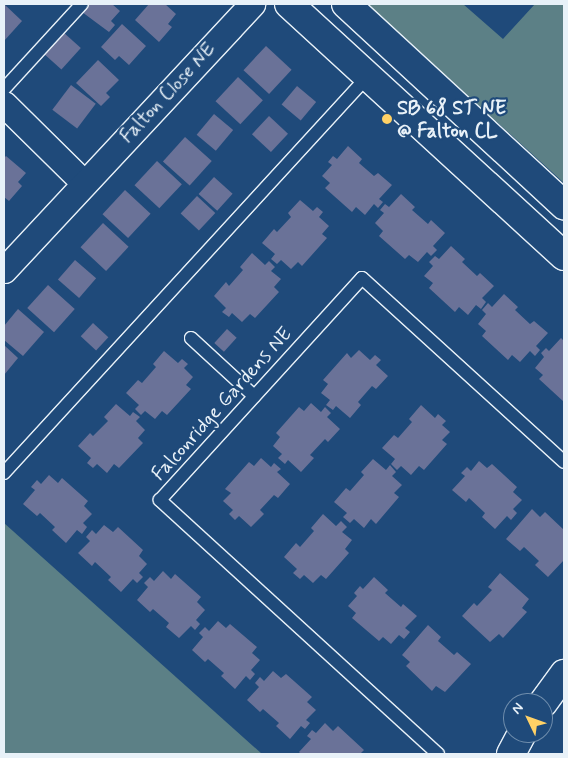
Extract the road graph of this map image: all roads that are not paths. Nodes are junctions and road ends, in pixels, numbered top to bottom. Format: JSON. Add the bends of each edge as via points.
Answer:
{"nodes":[{"id":1,"x":82,"y":4,"type":"edge"},
{"id":2,"x":252,"y":4,"type":"edge"},
{"id":3,"x":289,"y":4,"type":"edge"},
{"id":4,"x":346,"y":4,"type":"edge"},
{"id":5,"x":368,"y":76,"type":"junction"},
{"id":6,"x":4,"y":89,"type":"edge"},
{"id":7,"x":4,"y":104,"type":"edge"},
{"id":8,"x":84,"y":183,"type":"junction"},
{"id":9,"x":564,"y":205,"type":"edge"},
{"id":10,"x":564,"y":256,"type":"edge"},
{"id":11,"x":4,"y":270,"type":"edge"},
{"id":12,"x":190,"y":338,"type":"dead end"},
{"id":13,"x":254,"y":396,"type":"junction"},
{"id":14,"x":564,"y":462,"type":"edge"},
{"id":15,"x":4,"y":473,"type":"edge"},
{"id":16,"x":438,"y":754,"type":"edge"}],
"edges":[{"from":1,"to":6,"type":"lane"},
{"from":2,"to":8,"type":"street","name":"Falton Close NE"},
{"from":3,"to":5,"type":"main road"},
{"from":4,"to":9,"type":"main road"},
{"from":5,"to":10,"type":"main road"},
{"from":5,"to":15,"type":"lane"},
{"from":7,"to":8,"type":"street"},
{"from":8,"to":11,"type":"street","name":"Falton Close NE"},
{"from":12,"to":13,"type":"lane"},
{"from":13,"to":14,"type":"lane","name":"Falconridge Gardens NE","via":[[362,278]]},
{"from":13,"to":16,"type":"lane","name":"Falconridge Gardens NE","via":[[160,500]]}]}
